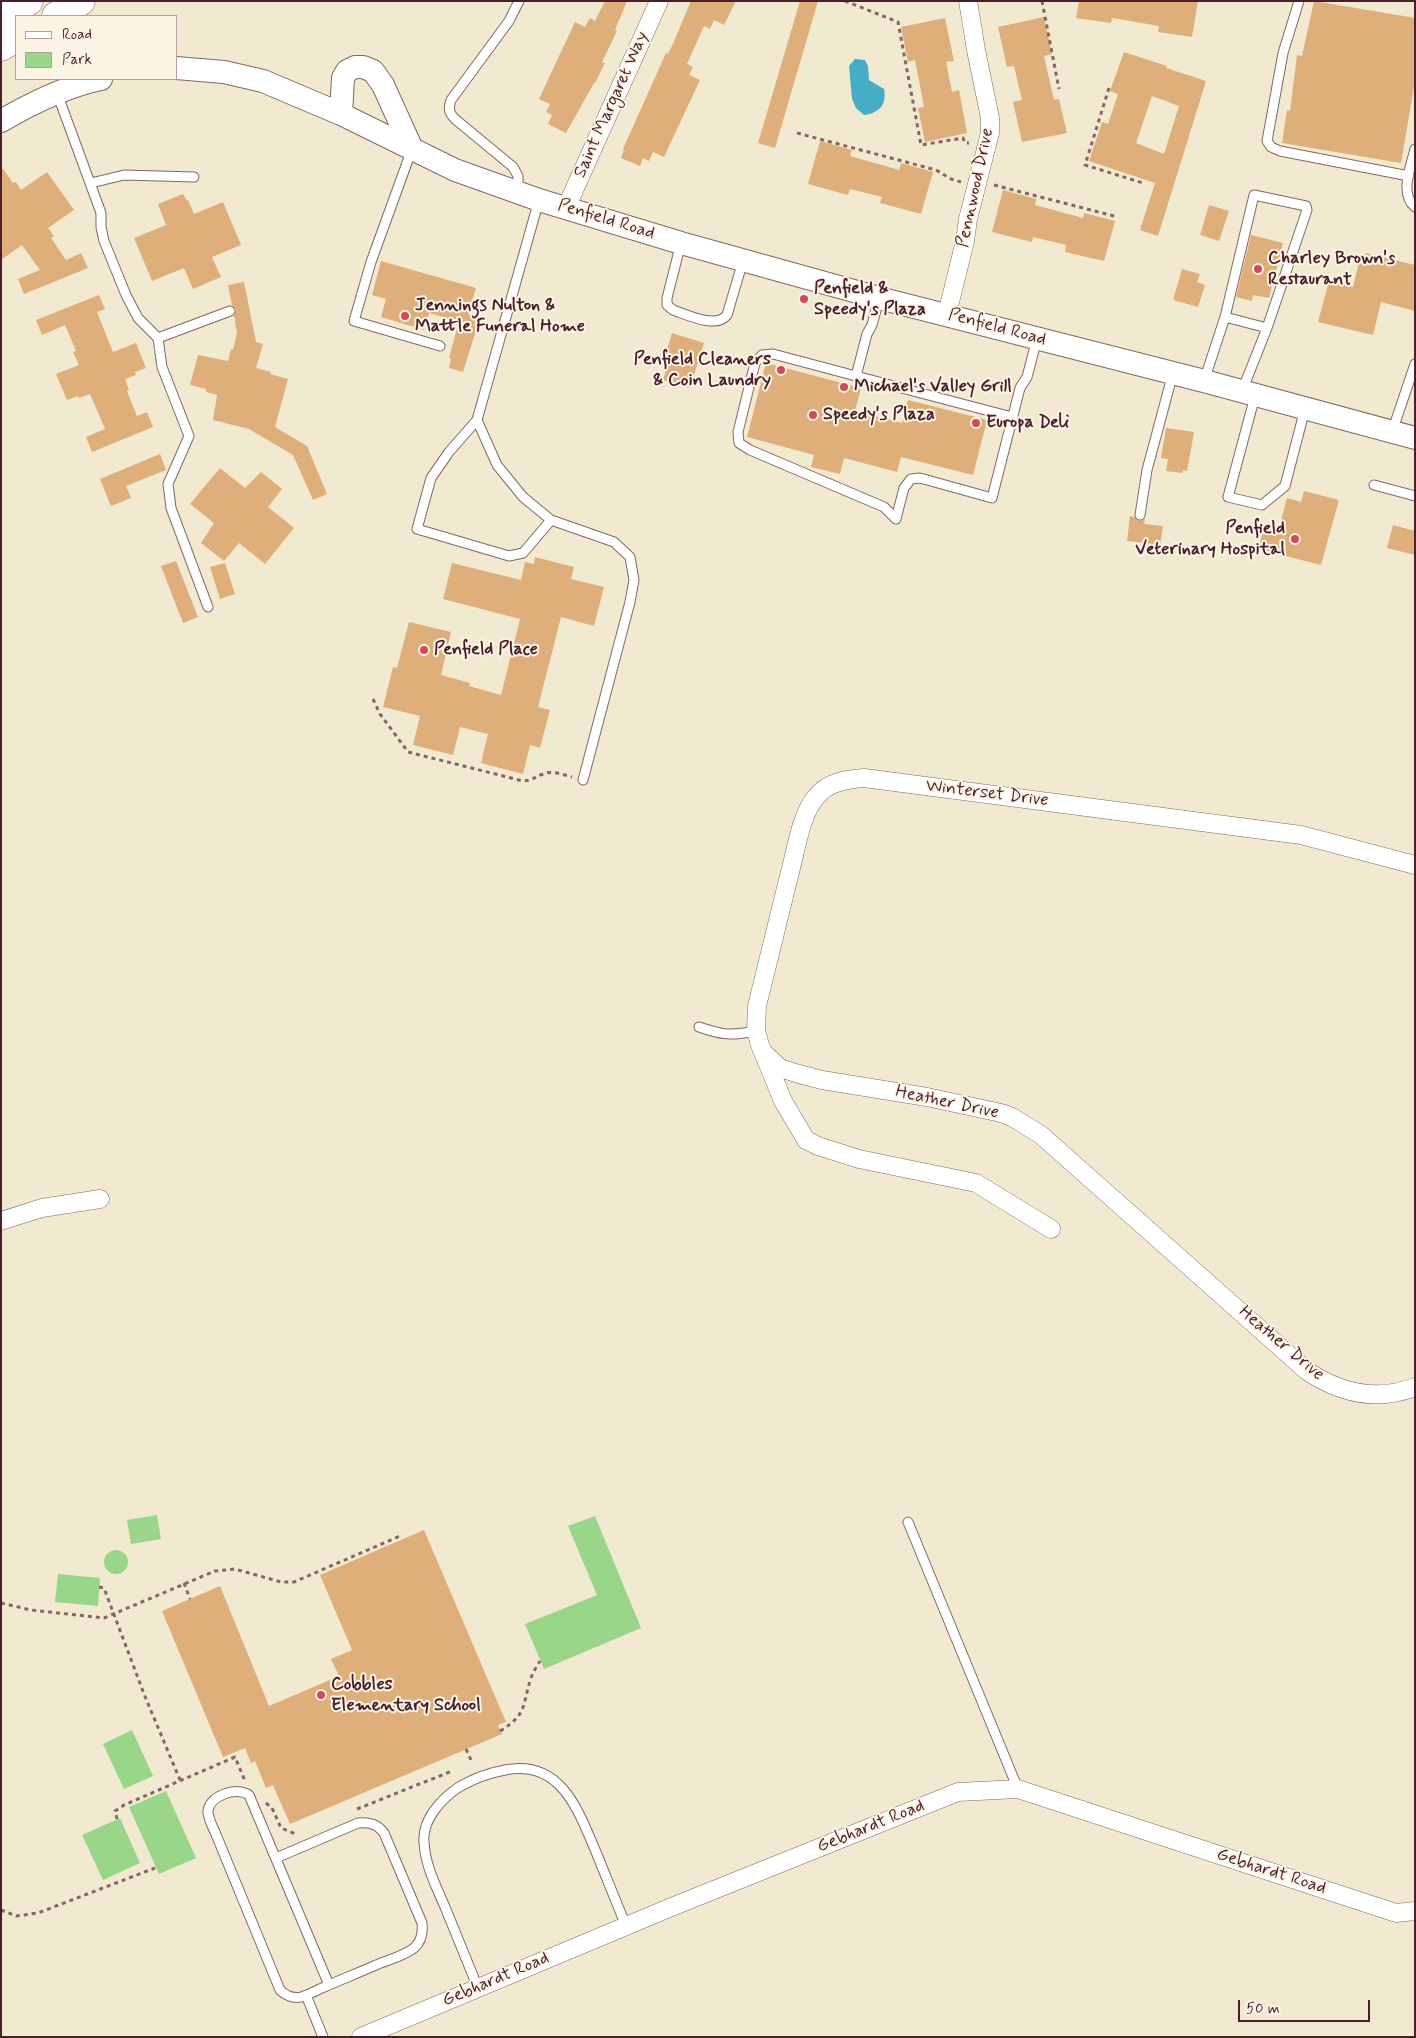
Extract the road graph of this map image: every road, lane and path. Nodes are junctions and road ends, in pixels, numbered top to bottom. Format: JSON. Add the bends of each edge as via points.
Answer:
{"nodes":[{"id":1,"x":29,"y":1,"type":"edge"},
{"id":2,"x":81,"y":1,"type":"edge"},
{"id":3,"x":518,"y":1,"type":"edge"},
{"id":4,"x":659,"y":1,"type":"edge"},
{"id":5,"x":845,"y":1,"type":"edge"},
{"id":6,"x":968,"y":1,"type":"edge"},
{"id":7,"x":1042,"y":1,"type":"edge"},
{"id":8,"x":1299,"y":1,"type":"edge"},
{"id":9,"x":58,"y":15,"type":"edge"},
{"id":10,"x":1,"y":20,"type":"edge"},
{"id":11,"x":15,"y":39,"type":"edge"},
{"id":12,"x":1,"y":46,"type":"edge"},
{"id":13,"x":178,"y":68,"type":"edge"},
{"id":14,"x":98,"y":80,"type":"edge"},
{"id":15,"x":1109,"y":88,"type":"dead end"},
{"id":16,"x":1059,"y":89,"type":"dead end"},
{"id":17,"x":56,"y":93,"type":"junction"},
{"id":18,"x":341,"y":114,"type":"junction"},
{"id":19,"x":1,"y":121,"type":"edge"},
{"id":20,"x":797,"y":133,"type":"dead end"},
{"id":21,"x":988,"y":146,"type":"junction"},
{"id":22,"x":412,"y":149,"type":"junction"},
{"id":23,"x":1415,"y":149,"type":"edge"},
{"id":24,"x":1409,"y":176,"type":"junction"},
{"id":25,"x":194,"y":177,"type":"dead end"},
{"id":26,"x":964,"y":182,"type":"dead end"},
{"id":27,"x":91,"y":183,"type":"junction"},
{"id":28,"x":1143,"y":183,"type":"dead end"},
{"id":29,"x":991,"y":184,"type":"dead end"},
{"id":30,"x":529,"y":197,"type":"junction"},
{"id":31,"x":1415,"y":207,"type":"edge"},
{"id":32,"x":566,"y":208,"type":"junction"},
{"id":33,"x":1114,"y":216,"type":"dead end"},
{"id":34,"x":681,"y":243,"type":"junction"},
{"id":35,"x":743,"y":261,"type":"junction"},
{"id":36,"x":879,"y":298,"type":"junction"},
{"id":37,"x":230,"y":311,"type":"dead end"},
{"id":38,"x":947,"y":314,"type":"junction"},
{"id":39,"x":1225,"y":317,"type":"junction"},
{"id":40,"x":1268,"y":328,"type":"junction"},
{"id":41,"x":158,"y":338,"type":"junction"},
{"id":42,"x":1037,"y":338,"type":"junction"},
{"id":43,"x":440,"y":346,"type":"dead end"},
{"id":44,"x":1415,"y":364,"type":"edge"},
{"id":45,"x":1173,"y":373,"type":"junction"},
{"id":46,"x":856,"y":376,"type":"junction"},
{"id":47,"x":1204,"y":381,"type":"junction"},
{"id":48,"x":1249,"y":393,"type":"junction"},
{"id":49,"x":1305,"y":408,"type":"junction"},
{"id":50,"x":1012,"y":417,"type":"junction"},
{"id":51,"x":477,"y":420,"type":"junction"},
{"id":52,"x":1392,"y":432,"type":"junction"},
{"id":53,"x":1415,"y":438,"type":"edge"},
{"id":54,"x":1374,"y":485,"type":"dead end"},
{"id":55,"x":1415,"y":496,"type":"edge"},
{"id":56,"x":1140,"y":514,"type":"dead end"},
{"id":57,"x":550,"y":520,"type":"junction"},
{"id":58,"x":208,"y":607,"type":"dead end"},
{"id":59,"x":373,"y":699,"type":"dead end"},
{"id":60,"x":583,"y":780,"type":"joint"},
{"id":61,"x":1415,"y":864,"type":"edge"},
{"id":62,"x":698,"y":1027,"type":"dead end"},
{"id":63,"x":758,"y":1038,"type":"junction"},
{"id":64,"x":100,"y":1199,"type":"dead end"},
{"id":65,"x":1,"y":1221,"type":"edge"},
{"id":66,"x":1051,"y":1229,"type":"dead end"},
{"id":67,"x":1415,"y":1387,"type":"edge"},
{"id":68,"x":908,"y":1522,"type":"dead end"},
{"id":69,"x":400,"y":1536,"type":"dead end"},
{"id":70,"x":184,"y":1583,"type":"junction"},
{"id":71,"x":99,"y":1587,"type":"dead end"},
{"id":72,"x":190,"y":1599,"type":"dead end"},
{"id":73,"x":1,"y":1603,"type":"edge"},
{"id":74,"x":114,"y":1613,"type":"junction"},
{"id":75,"x":540,"y":1661,"type":"dead end"},
{"id":76,"x":500,"y":1731,"type":"dead end"},
{"id":77,"x":466,"y":1749,"type":"dead end"},
{"id":78,"x":471,"y":1760,"type":"dead end"},
{"id":79,"x":452,"y":1771,"type":"dead end"},
{"id":80,"x":242,"y":1773,"type":"dead end"},
{"id":81,"x":180,"y":1780,"type":"junction"},
{"id":82,"x":1018,"y":1789,"type":"junction"},
{"id":83,"x":350,"y":1812,"type":"dead end"},
{"id":84,"x":118,"y":1820,"type":"dead end"},
{"id":85,"x":304,"y":1831,"type":"dead end"},
{"id":86,"x":293,"y":1834,"type":"dead end"},
{"id":87,"x":276,"y":1858,"type":"junction"},
{"id":88,"x":155,"y":1868,"type":"dead end"},
{"id":89,"x":1,"y":1910,"type":"edge"},
{"id":90,"x":1415,"y":1911,"type":"edge"},
{"id":91,"x":626,"y":1926,"type":"junction"},
{"id":92,"x":329,"y":1985,"type":"junction"},
{"id":93,"x":478,"y":1988,"type":"junction"},
{"id":94,"x":306,"y":1995,"type":"junction"},
{"id":95,"x":323,"y":2037,"type":"edge"},
{"id":96,"x":361,"y":2037,"type":"edge"}],
"edges":[{"from":1,"to":10,"type":"main road"},
{"from":2,"to":9,"type":"main road"},
{"from":3,"to":30,"type":"lane","via":[[509,21],[449,106],[455,120],[513,167]]},
{"from":4,"to":32,"type":"street","name":"Saint Margaret Way"},
{"from":5,"to":21,"type":"path","via":[[898,22],[921,145],[963,138],[965,143]]},
{"from":6,"to":21,"type":"street","name":"Pennwood Drive","via":[[990,118]]},
{"from":7,"to":16,"type":"path"},
{"from":8,"to":24,"type":"lane","via":[[1282,53],[1268,141],[1271,147]]},
{"from":11,"to":12,"type":"main road"},
{"from":13,"to":18,"type":"street","name":"Penfield Road","via":[[224,72],[263,81]]},
{"from":14,"to":17,"type":"street"},
{"from":15,"to":28,"type":"path","via":[[1085,165]]},
{"from":17,"to":19,"type":"street"},
{"from":17,"to":27,"type":"lane"},
{"from":18,"to":22,"type":"street","name":"Penfield Road"},
{"from":18,"to":22,"type":"street","via":[[343,78],[347,72],[354,67],[373,71],[383,85]]},
{"from":20,"to":26,"type":"path","via":[[936,170]]},
{"from":21,"to":38,"type":"street","name":"Pennwood Drive"},
{"from":22,"to":30,"type":"street","name":"Penfield Road","via":[[455,170]]},
{"from":22,"to":43,"type":"lane","via":[[371,262],[354,321]]},
{"from":23,"to":24,"type":"lane"},
{"from":24,"to":31,"type":"lane","via":[[1407,196]]},
{"from":25,"to":27,"type":"lane","via":[[124,175]]},
{"from":27,"to":41,"type":"lane","via":[[101,213],[104,241],[122,287],[138,318]]},
{"from":29,"to":33,"type":"path"},
{"from":30,"to":32,"type":"street","name":"Penfield Road"},
{"from":30,"to":51,"type":"lane"},
{"from":32,"to":34,"type":"street","name":"Penfield Road"},
{"from":34,"to":35,"type":"street","name":"Penfield Road"},
{"from":34,"to":35,"type":"lane","via":[[667,298],[667,305],[672,310],[716,322],[723,320]]},
{"from":35,"to":36,"type":"street","name":"Penfield Road"},
{"from":36,"to":38,"type":"street","name":"Penfield Road"},
{"from":36,"to":46,"type":"lane"},
{"from":37,"to":41,"type":"lane"},
{"from":38,"to":42,"type":"street","name":"Penfield Road"},
{"from":39,"to":40,"type":"lane"},
{"from":39,"to":40,"type":"lane","via":[[1254,195],[1306,206]]},
{"from":39,"to":47,"type":"lane"},
{"from":40,"to":48,"type":"lane"},
{"from":41,"to":58,"type":"lane","via":[[162,366],[189,436],[168,484],[171,508]]},
{"from":42,"to":45,"type":"street","name":"Penfield Road"},
{"from":42,"to":50,"type":"lane"},
{"from":44,"to":52,"type":"lane"},
{"from":45,"to":47,"type":"street","name":"Penfield Road"},
{"from":45,"to":56,"type":"lane","via":[[1147,470]]},
{"from":46,"to":50,"type":"lane"},
{"from":46,"to":50,"type":"lane","via":[[773,354],[762,355],[755,363],[738,432],[739,443],[884,506],[896,519],[904,488],[911,479],[920,478],[992,498]]},
{"from":47,"to":48,"type":"street","name":"Penfield Road"},
{"from":48,"to":49,"type":"street","name":"Penfield Road"},
{"from":48,"to":49,"type":"lane","via":[[1228,497],[1262,505],[1285,486]]},
{"from":49,"to":52,"type":"street","name":"Penfield Road"},
{"from":51,"to":57,"type":"lane","via":[[497,465],[523,497]]},
{"from":51,"to":57,"type":"lane","via":[[448,452],[431,478],[417,529],[509,556],[523,553]]},
{"from":52,"to":53,"type":"street","name":"Penfield Road"},
{"from":54,"to":55,"type":"lane"},
{"from":57,"to":60,"type":"lane","via":[[614,542],[630,557],[634,580]]},
{"from":59,"to":60,"type":"path","via":[[408,752],[523,781],[534,780],[543,773]]},
{"from":61,"to":63,"type":"street","name":"Winterset Drive","via":[[1301,834],[864,778],[846,780],[829,786],[816,796],[807,810],[757,1006]]},
{"from":62,"to":63,"type":"lane","via":[[721,1035],[740,1034]]},
{"from":63,"to":66,"type":"street","via":[[783,1101],[806,1140],[859,1159],[976,1183]]},
{"from":63,"to":67,"type":"street","name":"Heather Drive","via":[[768,1058],[780,1068],[799,1074],[1012,1116],[1041,1135],[1323,1382],[1352,1393],[1386,1394]]},
{"from":64,"to":65,"type":"street","via":[[42,1208]]},
{"from":68,"to":82,"type":"lane"},
{"from":69,"to":70,"type":"path","via":[[294,1582],[281,1582],[235,1569],[215,1571]]},
{"from":70,"to":72,"type":"path"},
{"from":70,"to":74,"type":"path"},
{"from":71,"to":74,"type":"path","via":[[104,1588]]},
{"from":73,"to":74,"type":"path","via":[[74,1616],[104,1618]]},
{"from":74,"to":81,"type":"path"},
{"from":75,"to":76,"type":"path","via":[[531,1678],[525,1707],[514,1723]]},
{"from":77,"to":78,"type":"path"},
{"from":79,"to":83,"type":"path"},
{"from":80,"to":81,"type":"path","via":[[235,1757]]},
{"from":81,"to":84,"type":"path","via":[[118,1808],[115,1811]]},
{"from":82,"to":90,"type":"street","name":"Gebhardt Road","via":[[1396,1913]]},
{"from":82,"to":91,"type":"street","name":"Gebhardt Road","via":[[958,1792]]},
{"from":85,"to":86,"type":"path"},
{"from":87,"to":92,"type":"lane"},
{"from":87,"to":92,"type":"lane","via":[[358,1823],[375,1824],[384,1833],[422,1923],[420,1940],[415,1948]]},
{"from":87,"to":94,"type":"lane","via":[[249,1795],[232,1792],[219,1797],[209,1808],[211,1823],[280,1990],[291,1997]]},
{"from":88,"to":89,"type":"path","via":[[31,1915],[16,1916]]},
{"from":91,"to":93,"type":"street","name":"Gebhardt Road"},
{"from":91,"to":93,"type":"lane","via":[[579,1811],[560,1786],[548,1775],[532,1769],[493,1772],[468,1781],[445,1796],[426,1823],[423,1840],[427,1864]]},
{"from":92,"to":94,"type":"lane"},
{"from":93,"to":96,"type":"street","name":"Gebhardt Road"},
{"from":94,"to":95,"type":"lane"}]}
